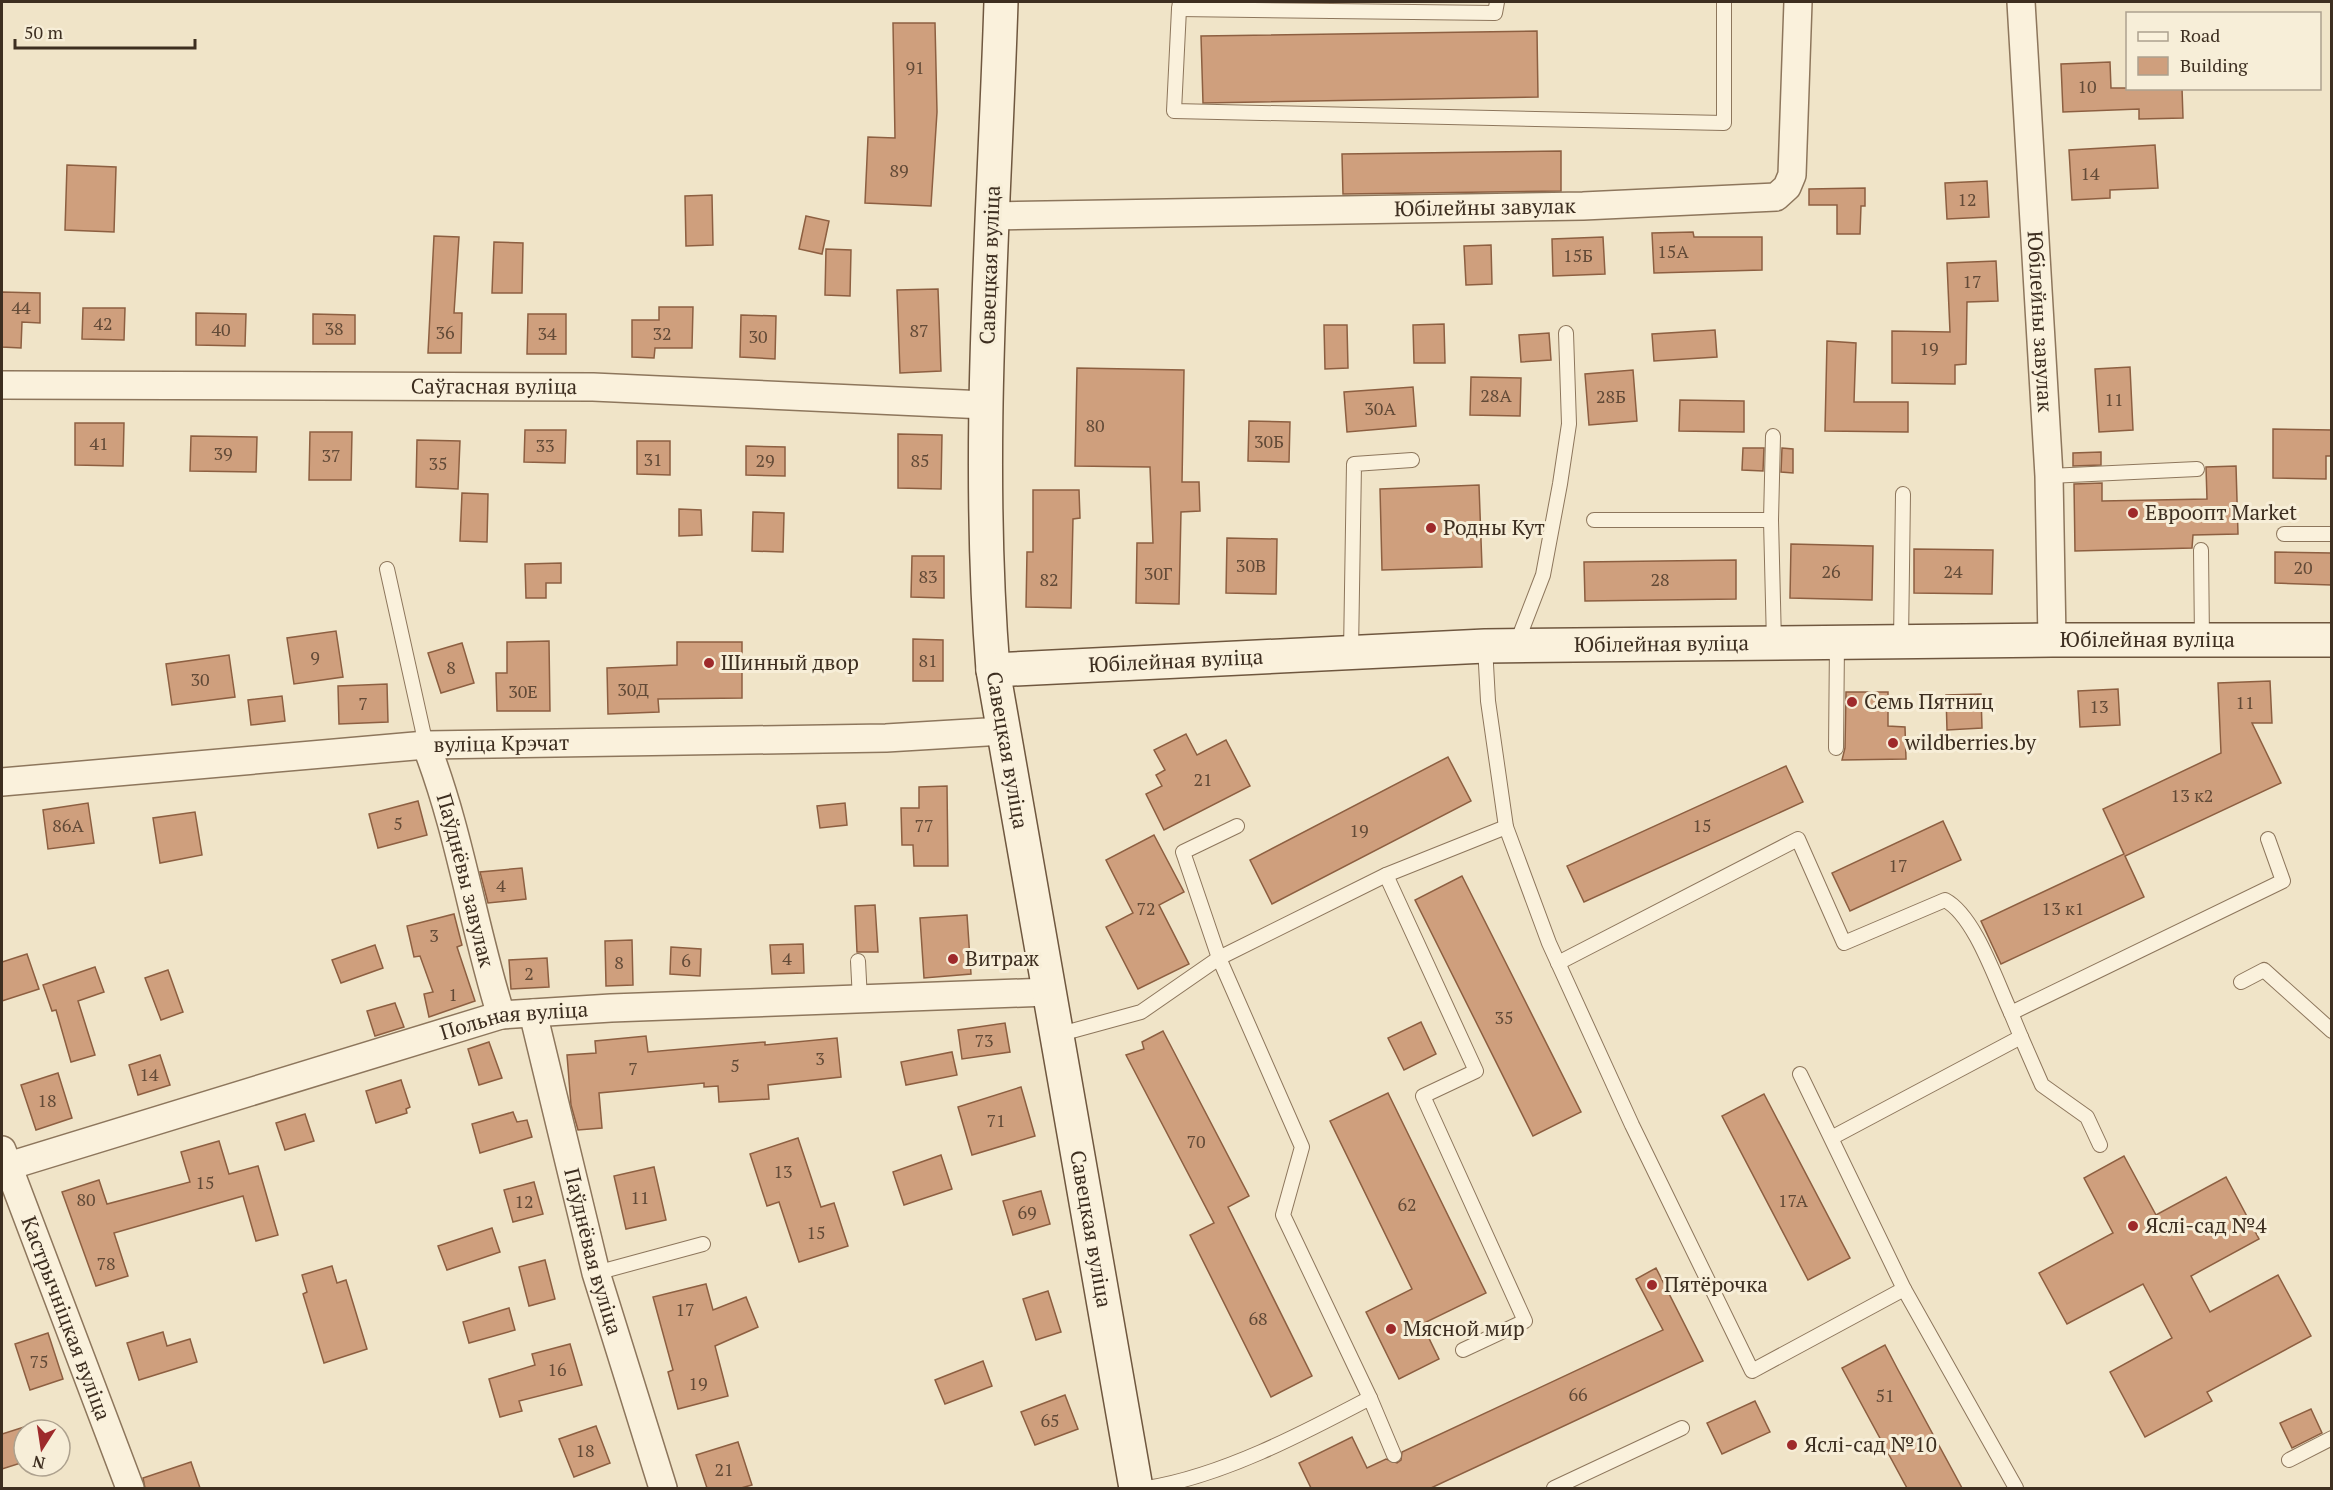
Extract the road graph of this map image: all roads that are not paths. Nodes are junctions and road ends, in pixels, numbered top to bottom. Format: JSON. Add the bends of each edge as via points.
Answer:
{"nodes":[{"id":1,"x":1001,"y":2,"type":"edge"},
{"id":2,"x":1497,"y":2,"type":"edge"},
{"id":3,"x":1724,"y":2,"type":"edge"},
{"id":4,"x":1798,"y":2,"type":"edge"},
{"id":5,"x":2021,"y":2,"type":"edge"},
{"id":6,"x":1180,"y":5,"type":"edge"},
{"id":7,"x":991,"y":216,"type":"junction"},
{"id":8,"x":1566,"y":333,"type":"dead end"},
{"id":9,"x":2,"y":385,"type":"edge"},
{"id":10,"x":985,"y":405,"type":"junction"},
{"id":11,"x":1773,"y":436,"type":"dead end"},
{"id":12,"x":1412,"y":460,"type":"dead end"},
{"id":13,"x":2197,"y":469,"type":"dead end"},
{"id":14,"x":2049,"y":476,"type":"junction"},
{"id":15,"x":1903,"y":494,"type":"dead end"},
{"id":16,"x":1594,"y":520,"type":"dead end"},
{"id":17,"x":1771,"y":520,"type":"junction"},
{"id":18,"x":2284,"y":534,"type":"dead end"},
{"id":19,"x":2331,"y":534,"type":"edge"},
{"id":20,"x":2201,"y":550,"type":"dead end"},
{"id":21,"x":387,"y":569,"type":"dead end"},
{"id":22,"x":2052,"y":640,"type":"junction"},
{"id":23,"x":2202,"y":640,"type":"junction"},
{"id":24,"x":2331,"y":640,"type":"edge"},
{"id":25,"x":1901,"y":641,"type":"junction"},
{"id":26,"x":1838,"y":642,"type":"junction"},
{"id":27,"x":1774,"y":643,"type":"junction"},
{"id":28,"x":1500,"y":646,"type":"junction"},
{"id":29,"x":1351,"y":652,"type":"junction"},
{"id":30,"x":993,"y":670,"type":"junction"},
{"id":31,"x":1003,"y":731,"type":"junction"},
{"id":32,"x":426,"y":745,"type":"junction"},
{"id":33,"x":1836,"y":748,"type":"dead end"},
{"id":34,"x":2,"y":782,"type":"edge"},
{"id":35,"x":1237,"y":826,"type":"dead end"},
{"id":36,"x":1506,"y":827,"type":"junction"},
{"id":37,"x":2268,"y":839,"type":"dead end"},
{"id":38,"x":1386,"y":875,"type":"junction"},
{"id":39,"x":1220,"y":958,"type":"junction"},
{"id":40,"x":858,"y":961,"type":"dead end"},
{"id":41,"x":1558,"y":963,"type":"junction"},
{"id":42,"x":2241,"y":982,"type":"dead end"},
{"id":43,"x":1048,"y":992,"type":"junction"},
{"id":44,"x":860,"y":1000,"type":"junction"},
{"id":45,"x":533,"y":1013,"type":"junction"},
{"id":46,"x":2011,"y":1013,"type":"junction"},
{"id":47,"x":501,"y":1016,"type":"junction"},
{"id":48,"x":2331,"y":1031,"type":"edge"},
{"id":49,"x":1057,"y":1035,"type":"junction"},
{"id":50,"x":2021,"y":1037,"type":"junction"},
{"id":51,"x":1800,"y":1074,"type":"dead end"},
{"id":52,"x":1833,"y":1137,"type":"junction"},
{"id":53,"x":2100,"y":1144,"type":"dead end"},
{"id":54,"x":4,"y":1161,"type":"edge"},
{"id":55,"x":703,"y":1244,"type":"dead end"},
{"id":56,"x":596,"y":1273,"type":"junction"},
{"id":57,"x":1905,"y":1289,"type":"junction"},
{"id":58,"x":1463,"y":1350,"type":"dead end"},
{"id":59,"x":1370,"y":1398,"type":"junction"},
{"id":60,"x":1682,"y":1428,"type":"dead end"},
{"id":61,"x":2331,"y":1438,"type":"edge"},
{"id":62,"x":1394,"y":1455,"type":"dead end"},
{"id":63,"x":2289,"y":1461,"type":"dead end"},
{"id":64,"x":130,"y":1488,"type":"edge"},
{"id":65,"x":663,"y":1488,"type":"edge"},
{"id":66,"x":1136,"y":1488,"type":"edge"},
{"id":67,"x":1147,"y":1488,"type":"edge"},
{"id":68,"x":1554,"y":1488,"type":"edge"},
{"id":69,"x":2016,"y":1488,"type":"edge"}],
"edges":[{"from":1,"to":7,"type":"street","name":"Савецкая вуліца"},
{"from":2,"to":6,"type":"lane","via":[[1496,13]]},
{"from":3,"to":6,"type":"lane","via":[[1724,123],[1174,111]]},
{"from":4,"to":7,"type":"street","name":"Юбілейны завулак","via":[[1792,175],[1787,188],[1776,196],[1583,206]]},
{"from":5,"to":14,"type":"street","name":"Юбілейны завулак"},
{"from":7,"to":10,"type":"street","name":"Савецкая вуліца"},
{"from":8,"to":28,"type":"lane","via":[[1569,424],[1543,575]]},
{"from":9,"to":10,"type":"street","name":"Саўгасная вуліца","via":[[593,387]]},
{"from":10,"to":30,"type":"street","name":"Савецкая вуліца","via":[[986,574]]},
{"from":11,"to":17,"type":"lane"},
{"from":12,"to":29,"type":"lane","via":[[1354,464]]},
{"from":13,"to":14,"type":"lane"},
{"from":14,"to":22,"type":"street","name":"Юбілейны завулак"},
{"from":15,"to":25,"type":"lane"},
{"from":16,"to":17,"type":"lane"},
{"from":17,"to":27,"type":"lane"},
{"from":18,"to":19,"type":"lane"},
{"from":20,"to":23,"type":"lane"},
{"from":21,"to":32,"type":"lane"},
{"from":22,"to":23,"type":"street","name":"Юбілейная вуліца"},
{"from":22,"to":25,"type":"street","name":"Юбілейная вуліца"},
{"from":23,"to":24,"type":"street","name":"Юбілейная вуліца"},
{"from":25,"to":26,"type":"street","name":"Юбілейная вуліца"},
{"from":26,"to":27,"type":"street","name":"Юбілейная вуліца"},
{"from":26,"to":33,"type":"lane"},
{"from":27,"to":28,"type":"street","name":"Юбілейная вуліца"},
{"from":28,"to":29,"type":"street","name":"Юбілейная вуліца"},
{"from":28,"to":36,"type":"lane","via":[[1488,701]]},
{"from":29,"to":30,"type":"street","name":"Юбілейная вуліца"},
{"from":30,"to":31,"type":"street","name":"Савецкая вуліца"},
{"from":31,"to":32,"type":"street","name":"вуліца Крэчат","via":[[886,738]]},
{"from":31,"to":43,"type":"street","name":"Савецкая вуліца"},
{"from":32,"to":34,"type":"street","name":"вуліца Крэчат"},
{"from":32,"to":47,"type":"street","name":"Паўднёвы завулак","via":[[441,784]]},
{"from":35,"to":39,"type":"lane","via":[[1183,852]]},
{"from":36,"to":38,"type":"lane"},
{"from":36,"to":41,"type":"lane"},
{"from":37,"to":46,"type":"lane","via":[[2283,881]]},
{"from":38,"to":39,"type":"lane"},
{"from":38,"to":58,"type":"lane","via":[[1476,1071],[1424,1096],[1525,1321]]},
{"from":39,"to":49,"type":"lane","via":[[1141,1012]]},
{"from":39,"to":59,"type":"lane","via":[[1302,1147],[1283,1215]]},
{"from":40,"to":44,"type":"lane"},
{"from":41,"to":46,"type":"lane","via":[[1797,839],[1844,943],[1945,900],[1955,905],[1970,926]]},
{"from":41,"to":57,"type":"lane","via":[[1752,1371]]},
{"from":42,"to":48,"type":"lane","via":[[2264,970]]},
{"from":43,"to":44,"type":"street","name":"Польная вуліца"},
{"from":43,"to":49,"type":"street","name":"Савецкая вуліца"},
{"from":44,"to":45,"type":"street","name":"Польная вуліца"},
{"from":45,"to":47,"type":"street","name":"Польная вуліца"},
{"from":45,"to":56,"type":"street","name":"Паўднёвая вуліца"},
{"from":46,"to":50,"type":"lane"},
{"from":47,"to":54,"type":"street","name":"Польная вуліца"},
{"from":49,"to":66,"type":"street","name":"Савецкая вуліца"},
{"from":50,"to":52,"type":"lane"},
{"from":50,"to":53,"type":"lane","via":[[2042,1085],[2087,1117]]},
{"from":51,"to":52,"type":"lane"},
{"from":52,"to":57,"type":"lane"},
{"from":54,"to":64,"type":"street","name":"Кастрычніцкая вуліца"},
{"from":55,"to":56,"type":"lane"},
{"from":56,"to":65,"type":"street","name":"Паўднёвая вуліца"},
{"from":57,"to":69,"type":"lane"},
{"from":59,"to":62,"type":"lane"},
{"from":59,"to":67,"type":"lane","via":[[1299,1436],[1178,1483]]},
{"from":60,"to":68,"type":"lane"},
{"from":61,"to":63,"type":"lane"}]}
